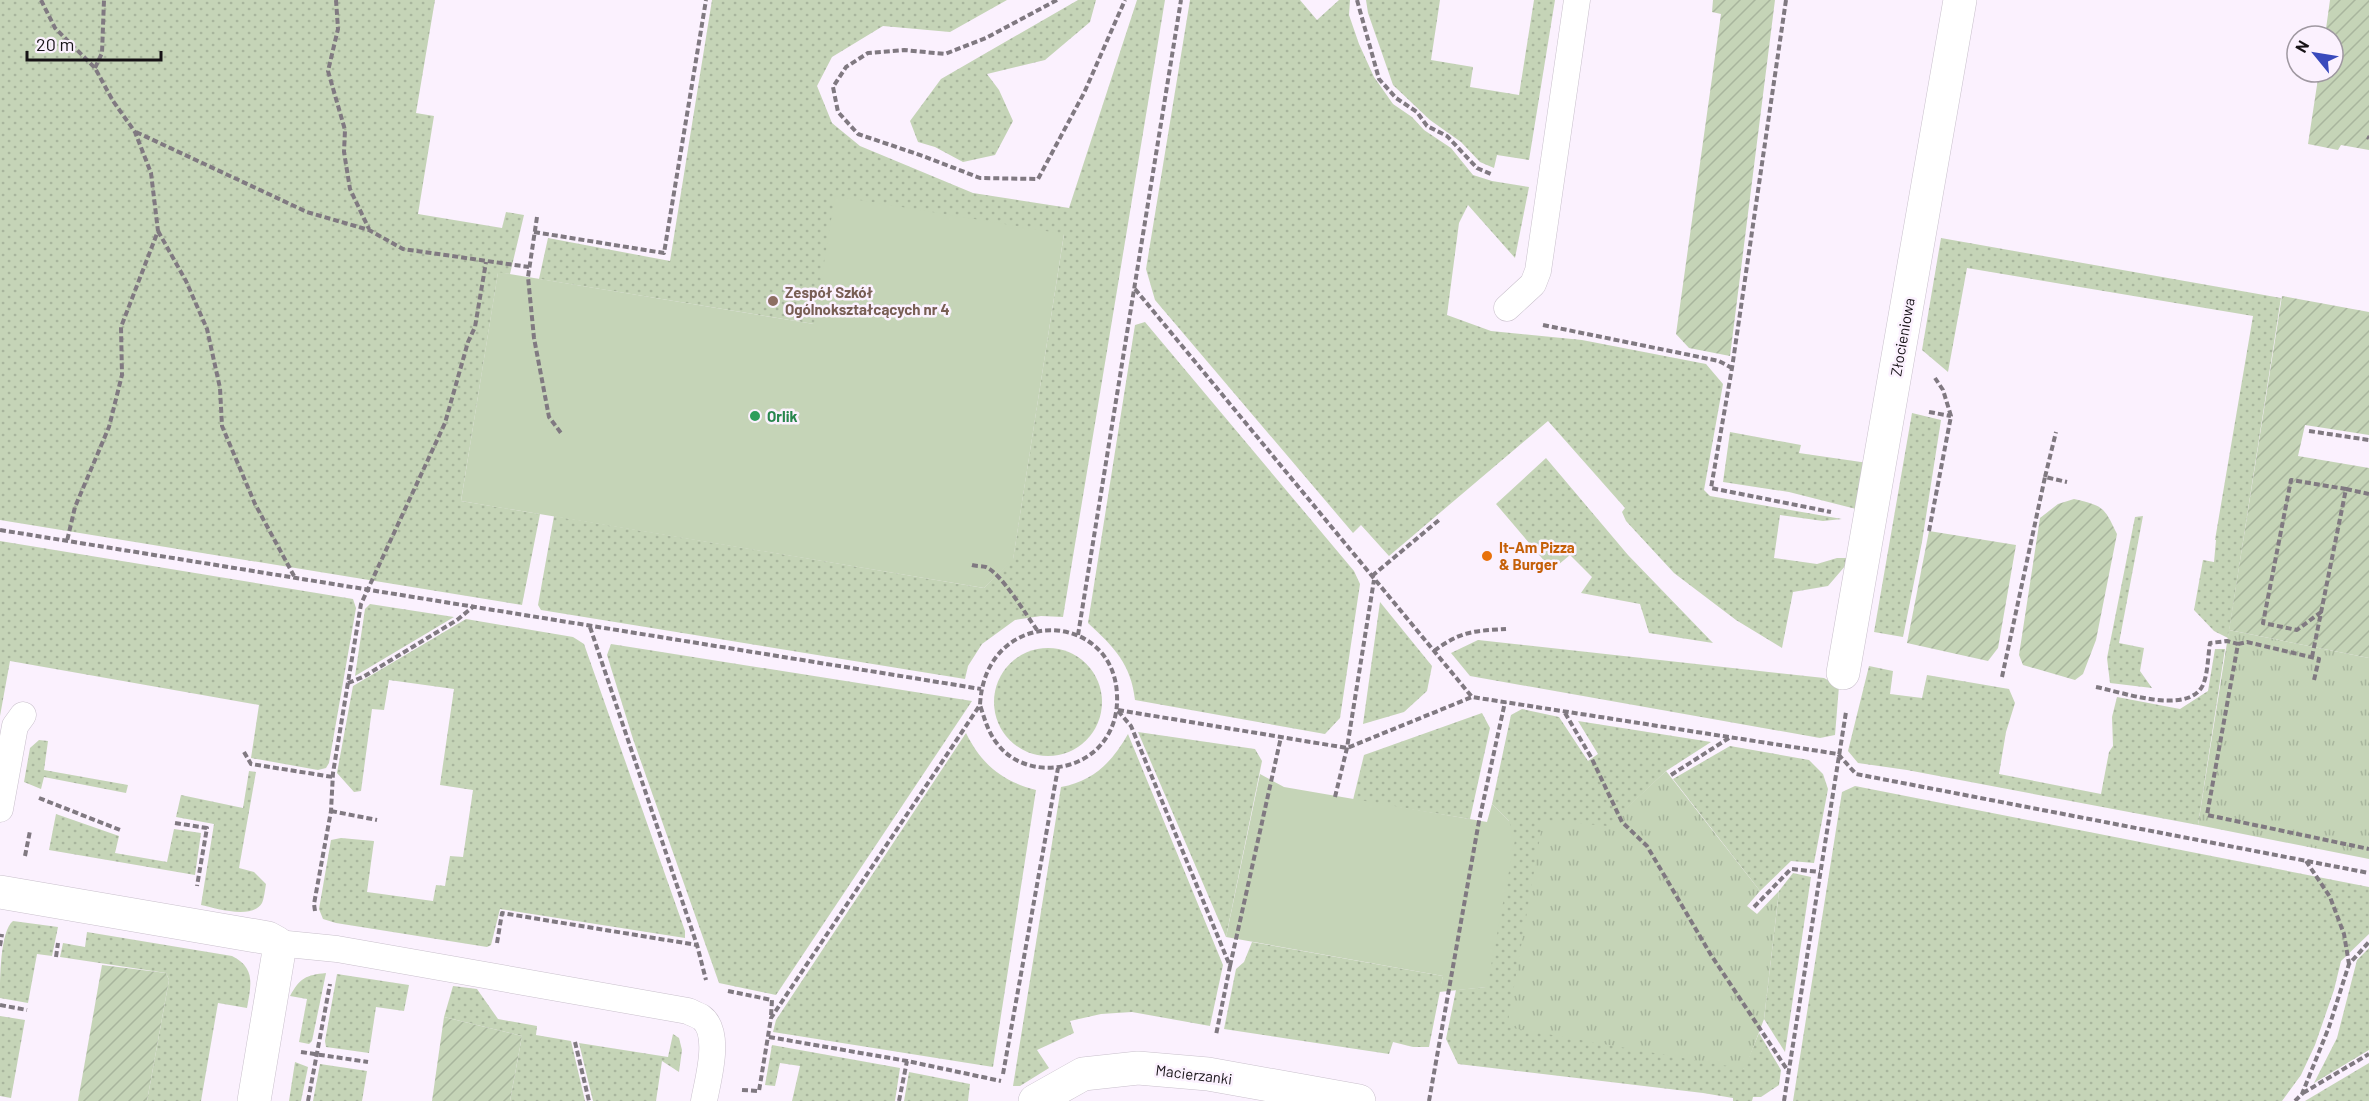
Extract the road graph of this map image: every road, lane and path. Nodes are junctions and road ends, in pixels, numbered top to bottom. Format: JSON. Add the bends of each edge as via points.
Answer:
{"nodes":[{"id":1,"x":41,"y":0,"type":"edge"},
{"id":2,"x":104,"y":0,"type":"edge"},
{"id":3,"x":336,"y":0,"type":"edge"},
{"id":4,"x":706,"y":0,"type":"edge"},
{"id":5,"x":1058,"y":0,"type":"edge"},
{"id":6,"x":1125,"y":0,"type":"edge"},
{"id":7,"x":1181,"y":0,"type":"edge"},
{"id":8,"x":1357,"y":0,"type":"edge"},
{"id":9,"x":1577,"y":0,"type":"edge"},
{"id":10,"x":1786,"y":0,"type":"edge"},
{"id":11,"x":1960,"y":0,"type":"edge"},
{"id":12,"x":95,"y":68,"type":"junction"},
{"id":13,"x":135,"y":132,"type":"junction"},
{"id":14,"x":1493,"y":175,"type":"dead end"},
{"id":15,"x":537,"y":217,"type":"dead end"},
{"id":16,"x":369,"y":230,"type":"junction"},
{"id":17,"x":158,"y":231,"type":"junction"},
{"id":18,"x":534,"y":232,"type":"junction"},
{"id":19,"x":486,"y":262,"type":"junction"},
{"id":20,"x":529,"y":267,"type":"junction"},
{"id":21,"x":1135,"y":290,"type":"junction"},
{"id":22,"x":1507,"y":308,"type":"joint"},
{"id":23,"x":1899,"y":352,"type":"junction"},
{"id":24,"x":1732,"y":368,"type":"junction"},
{"id":25,"x":2309,"y":431,"type":"dead end"},
{"id":26,"x":2056,"y":432,"type":"dead end"},
{"id":27,"x":561,"y":433,"type":"dead end"},
{"id":28,"x":2369,"y":440,"type":"edge"},
{"id":29,"x":2045,"y":477,"type":"junction"},
{"id":30,"x":2067,"y":482,"type":"dead end"},
{"id":31,"x":2346,"y":489,"type":"junction"},
{"id":32,"x":2369,"y":494,"type":"edge"},
{"id":33,"x":1870,"y":519,"type":"junction"},
{"id":34,"x":1438,"y":520,"type":"dead end"},
{"id":35,"x":0,"y":530,"type":"edge"},
{"id":36,"x":1929,"y":531,"type":"dead end"},
{"id":37,"x":67,"y":541,"type":"junction"},
{"id":38,"x":972,"y":565,"type":"dead end"},
{"id":39,"x":294,"y":577,"type":"junction"},
{"id":40,"x":1373,"y":578,"type":"junction"},
{"id":41,"x":367,"y":589,"type":"junction"},
{"id":42,"x":474,"y":606,"type":"junction"},
{"id":43,"x":2321,"y":612,"type":"junction"},
{"id":44,"x":590,"y":627,"type":"junction"},
{"id":45,"x":1506,"y":629,"type":"dead end"},
{"id":46,"x":1037,"y":630,"type":"junction"},
{"id":47,"x":1078,"y":635,"type":"junction"},
{"id":48,"x":2238,"y":644,"type":"junction"},
{"id":49,"x":1434,"y":651,"type":"junction"},
{"id":50,"x":2312,"y":657,"type":"junction"},
{"id":51,"x":1843,"y":674,"type":"joint"},
{"id":52,"x":2002,"y":677,"type":"dead end"},
{"id":53,"x":2314,"y":680,"type":"dead end"},
{"id":54,"x":348,"y":683,"type":"junction"},
{"id":55,"x":2096,"y":687,"type":"dead end"},
{"id":56,"x":981,"y":689,"type":"junction"},
{"id":57,"x":1472,"y":697,"type":"junction"},
{"id":58,"x":1505,"y":702,"type":"junction"},
{"id":59,"x":980,"y":705,"type":"junction"},
{"id":60,"x":1118,"y":710,"type":"junction"},
{"id":61,"x":1565,"y":712,"type":"junction"},
{"id":62,"x":23,"y":715,"type":"dead end"},
{"id":63,"x":1281,"y":737,"type":"junction"},
{"id":64,"x":1729,"y":737,"type":"junction"},
{"id":65,"x":1347,"y":748,"type":"junction"},
{"id":66,"x":244,"y":752,"type":"dead end"},
{"id":67,"x":1838,"y":754,"type":"junction"},
{"id":68,"x":1058,"y":768,"type":"junction"},
{"id":69,"x":1671,"y":775,"type":"dead end"},
{"id":70,"x":333,"y":777,"type":"junction"},
{"id":71,"x":1335,"y":797,"type":"dead end"},
{"id":72,"x":34,"y":808,"type":"dead end"},
{"id":73,"x":0,"y":809,"type":"edge"},
{"id":74,"x":331,"y":811,"type":"junction"},
{"id":75,"x":377,"y":819,"type":"dead end"},
{"id":76,"x":175,"y":823,"type":"dead end"},
{"id":77,"x":30,"y":829,"type":"dead end"},
{"id":78,"x":120,"y":830,"type":"dead end"},
{"id":79,"x":2369,"y":849,"type":"edge"},
{"id":80,"x":2306,"y":861,"type":"junction"},
{"id":81,"x":1820,"y":872,"type":"junction"},
{"id":82,"x":2369,"y":873,"type":"edge"},
{"id":83,"x":9,"y":893,"type":"edge"},
{"id":84,"x":1754,"y":906,"type":"dead end"},
{"id":85,"x":191,"y":925,"type":"junction"},
{"id":86,"x":2369,"y":942,"type":"edge"},
{"id":87,"x":277,"y":943,"type":"junction"},
{"id":88,"x":497,"y":945,"type":"dead end"},
{"id":89,"x":697,"y":945,"type":"junction"},
{"id":90,"x":337,"y":949,"type":"junction"},
{"id":91,"x":2349,"y":964,"type":"junction"},
{"id":92,"x":1230,"y":966,"type":"junction"},
{"id":93,"x":708,"y":987,"type":"dead end"},
{"id":94,"x":718,"y":989,"type":"dead end"},
{"id":95,"x":0,"y":1005,"type":"edge"},
{"id":96,"x":27,"y":1010,"type":"dead end"},
{"id":97,"x":771,"y":1018,"type":"junction"},
{"id":98,"x":769,"y":1037,"type":"junction"},
{"id":99,"x":575,"y":1042,"type":"dead end"},
{"id":100,"x":297,"y":1051,"type":"dead end"},
{"id":101,"x":2369,"y":1054,"type":"edge"},
{"id":102,"x":317,"y":1055,"type":"junction"},
{"id":103,"x":907,"y":1061,"type":"junction"},
{"id":104,"x":368,"y":1062,"type":"dead end"},
{"id":105,"x":1788,"y":1071,"type":"junction"},
{"id":106,"x":1208,"y":1074,"type":"junction"},
{"id":107,"x":733,"y":1089,"type":"dead end"},
{"id":108,"x":2302,"y":1094,"type":"junction"},
{"id":109,"x":1348,"y":1100,"type":"edge"},
{"id":110,"x":254,"y":1101,"type":"edge"},
{"id":111,"x":308,"y":1101,"type":"edge"},
{"id":112,"x":589,"y":1101,"type":"edge"},
{"id":113,"x":704,"y":1101,"type":"edge"},
{"id":114,"x":899,"y":1101,"type":"edge"},
{"id":115,"x":1035,"y":1101,"type":"edge"},
{"id":116,"x":1430,"y":1101,"type":"edge"},
{"id":117,"x":1784,"y":1101,"type":"edge"},
{"id":118,"x":2295,"y":1101,"type":"edge"}],
"edges":[{"from":1,"to":12,"type":"path","via":[[55,28]]},
{"from":2,"to":12,"type":"path","via":[[102,53]]},
{"from":3,"to":16,"type":"path","via":[[338,29],[328,71],[345,130],[350,189]]},
{"from":4,"to":18,"type":"path","via":[[664,253]]},
{"from":5,"to":6,"type":"path","via":[[986,38],[945,54],[904,50],[868,53],[846,67],[833,87],[838,112],[858,134],[980,178],[1038,179],[1084,93]]},
{"from":7,"to":21,"type":"path"},
{"from":8,"to":14,"type":"path","via":[[1379,79],[1428,126],[1447,136],[1477,168]]},
{"from":9,"to":22,"type":"lane","via":[[1538,271],[1533,284]]},
{"from":10,"to":24,"type":"path"},
{"from":11,"to":23,"type":"street","name":"Złocieniowa"},
{"from":12,"to":13,"type":"path"},
{"from":13,"to":16,"type":"path","via":[[307,212]]},
{"from":13,"to":17,"type":"path","via":[[151,173]]},
{"from":15,"to":18,"type":"path"},
{"from":16,"to":19,"type":"path","via":[[403,249]]},
{"from":17,"to":37,"type":"path","via":[[121,327],[122,375],[109,427],[75,507]]},
{"from":17,"to":39,"type":"path","via":[[207,329],[220,388],[222,426],[255,504]]},
{"from":18,"to":20,"type":"path"},
{"from":19,"to":20,"type":"path"},
{"from":19,"to":41,"type":"path","via":[[475,327],[445,423]]},
{"from":20,"to":27,"type":"path","via":[[534,338],[549,417]]},
{"from":21,"to":40,"type":"path"},
{"from":21,"to":47,"type":"path"},
{"from":22,"to":24,"type":"path","via":[[1550,327],[1719,360]]},
{"from":23,"to":33,"type":"street","name":"Złocieniowa"},
{"from":23,"to":36,"type":"path","via":[[1930,370],[1943,390],[1951,416]]},
{"from":24,"to":33,"type":"path","via":[[1711,488]]},
{"from":25,"to":28,"type":"path"},
{"from":26,"to":29,"type":"path"},
{"from":29,"to":30,"type":"path"},
{"from":29,"to":52,"type":"path"},
{"from":31,"to":32,"type":"path"},
{"from":31,"to":43,"type":"path"},
{"from":31,"to":43,"type":"path","via":[[2291,480],[2263,623],[2297,630]]},
{"from":33,"to":51,"type":"street","name":"Złocieniowa"},
{"from":34,"to":40,"type":"path"},
{"from":35,"to":37,"type":"path"},
{"from":37,"to":39,"type":"path"},
{"from":38,"to":46,"type":"path","via":[[988,568],[996,576]]},
{"from":39,"to":41,"type":"path"},
{"from":40,"to":49,"type":"path"},
{"from":40,"to":65,"type":"path"},
{"from":41,"to":42,"type":"path"},
{"from":41,"to":54,"type":"path"},
{"from":42,"to":44,"type":"path"},
{"from":42,"to":54,"type":"path","via":[[457,620]]},
{"from":43,"to":50,"type":"path"},
{"from":44,"to":56,"type":"path"},
{"from":44,"to":89,"type":"path"},
{"from":45,"to":49,"type":"path","via":[[1472,631],[1451,638]]},
{"from":46,"to":47,"type":"path"},
{"from":46,"to":56,"type":"path","via":[[1011,641],[991,662]]},
{"from":47,"to":60,"type":"path","via":[[1102,653],[1117,680]]},
{"from":48,"to":50,"type":"path","via":[[2247,642]]},
{"from":48,"to":55,"type":"path","via":[[2210,643],[2203,686],[2186,700],[2166,702]]},
{"from":48,"to":79,"type":"path","via":[[2207,815]]},
{"from":49,"to":57,"type":"path"},
{"from":50,"to":53,"type":"path","via":[[2319,659]]},
{"from":51,"to":67,"type":"path","via":[[1851,683]]},
{"from":54,"to":70,"type":"path"},
{"from":56,"to":59,"type":"path"},
{"from":57,"to":58,"type":"path"},
{"from":57,"to":65,"type":"path"},
{"from":58,"to":61,"type":"path"},
{"from":58,"to":116,"type":"path","via":[[1479,821]]},
{"from":59,"to":68,"type":"path","via":[[987,728],[1000,748],[1038,768]]},
{"from":59,"to":97,"type":"path"},
{"from":60,"to":63,"type":"path"},
{"from":60,"to":68,"type":"path","via":[[1111,731],[1097,749],[1079,762]]},
{"from":60,"to":92,"type":"path","via":[[1131,726]]},
{"from":61,"to":64,"type":"path"},
{"from":61,"to":105,"type":"path","via":[[1622,822],[1647,846],[1711,955]]},
{"from":62,"to":73,"type":"lane","via":[[15,726]]},
{"from":63,"to":65,"type":"path"},
{"from":63,"to":92,"type":"path"},
{"from":64,"to":67,"type":"path"},
{"from":64,"to":69,"type":"path"},
{"from":65,"to":71,"type":"path"},
{"from":66,"to":70,"type":"path","via":[[251,764]]},
{"from":67,"to":80,"type":"path","via":[[1856,774]]},
{"from":67,"to":81,"type":"path"},
{"from":68,"to":103,"type":"path","via":[[1002,1082]]},
{"from":70,"to":74,"type":"path"},
{"from":72,"to":78,"type":"path","via":[[37,797]]},
{"from":74,"to":75,"type":"path"},
{"from":74,"to":90,"type":"path","via":[[314,904],[316,917],[325,926],[340,930]]},
{"from":76,"to":85,"type":"path","via":[[207,828]]},
{"from":77,"to":83,"type":"path"},
{"from":80,"to":82,"type":"path"},
{"from":80,"to":91,"type":"path","via":[[2330,897],[2344,933]]},
{"from":81,"to":84,"type":"path","via":[[1791,868]]},
{"from":81,"to":105,"type":"path"},
{"from":83,"to":85,"type":"street"},
{"from":85,"to":87,"type":"street","via":[[268,938]]},
{"from":86,"to":91,"type":"path"},
{"from":87,"to":90,"type":"lane"},
{"from":87,"to":110,"type":"street","via":[[279,951]]},
{"from":88,"to":89,"type":"path","via":[[502,914]]},
{"from":89,"to":93,"type":"path"},
{"from":90,"to":102,"type":"path"},
{"from":90,"to":113,"type":"lane","via":[[688,1011],[701,1017],[712,1035]]},
{"from":91,"to":108,"type":"path","via":[[2333,1018]]},
{"from":92,"to":106,"type":"path"},
{"from":94,"to":97,"type":"path","via":[[772,1000]]},
{"from":95,"to":96,"type":"path"},
{"from":97,"to":98,"type":"path"},
{"from":98,"to":103,"type":"path"},
{"from":98,"to":107,"type":"path","via":[[759,1091]]},
{"from":99,"to":112,"type":"path"},
{"from":100,"to":102,"type":"path"},
{"from":101,"to":108,"type":"path"},
{"from":102,"to":104,"type":"path"},
{"from":102,"to":111,"type":"path"},
{"from":103,"to":114,"type":"path"},
{"from":105,"to":117,"type":"path"},
{"from":106,"to":109,"type":"street","name":"Macierzanki"},
{"from":106,"to":115,"type":"street","name":"Macierzanki","via":[[1138,1068],[1083,1074]]},
{"from":108,"to":118,"type":"path"}]}
